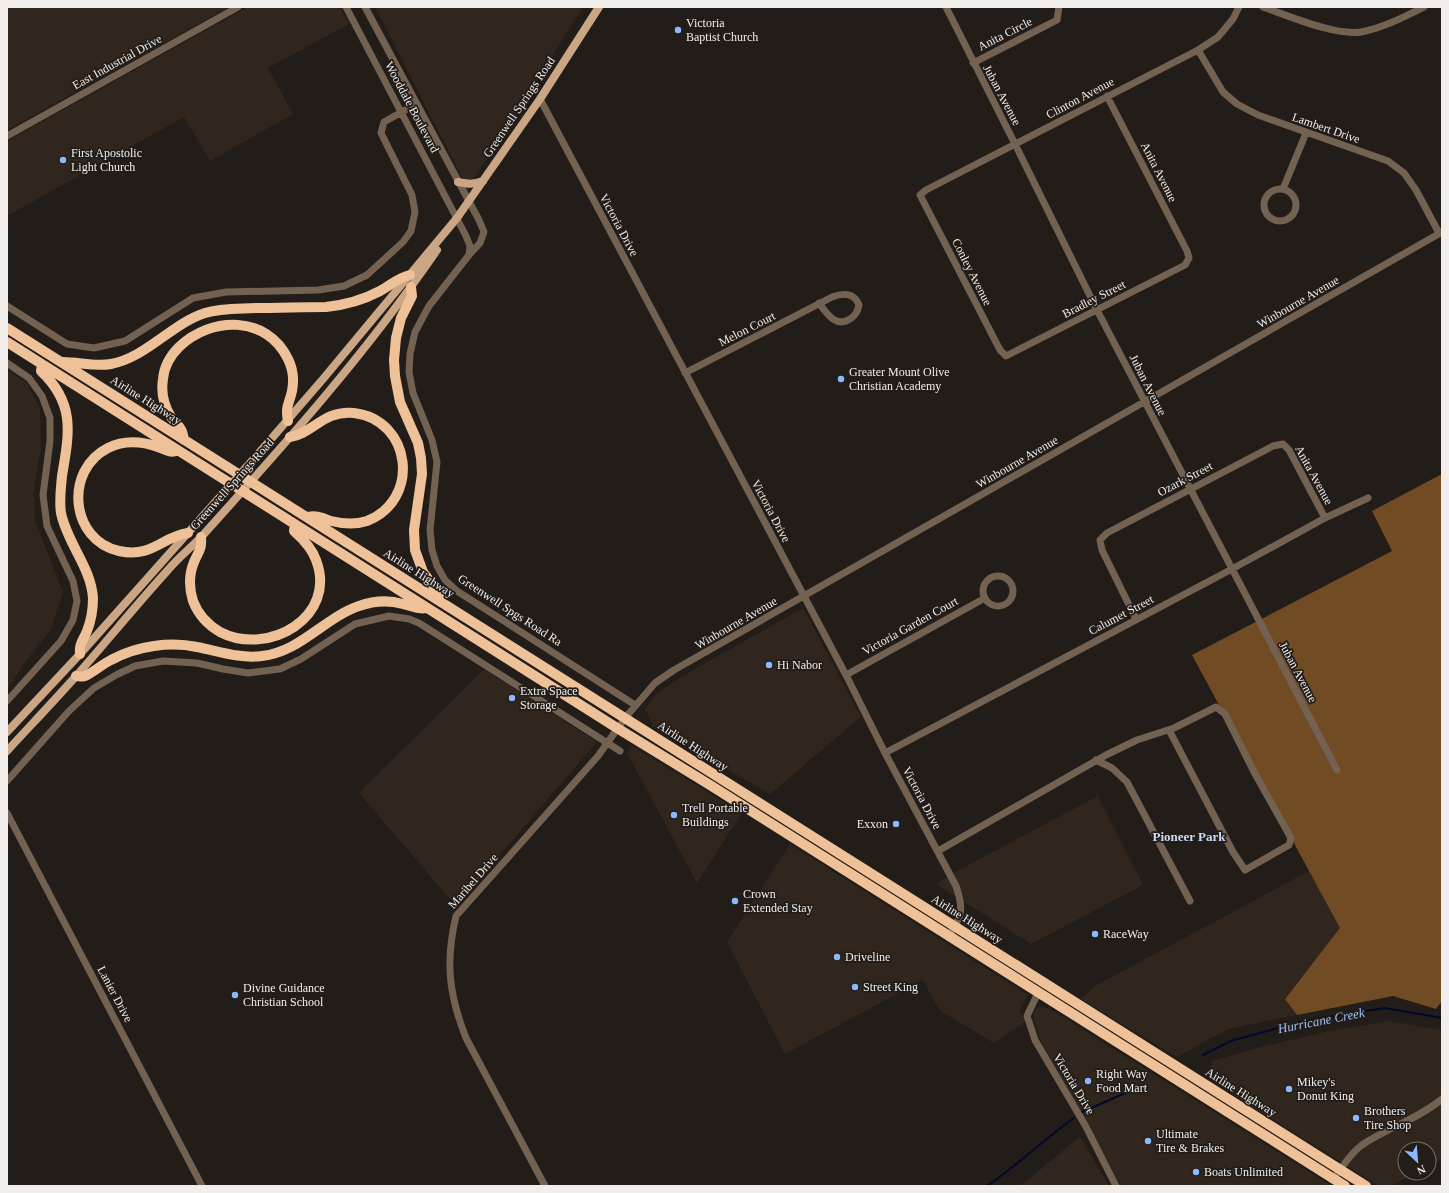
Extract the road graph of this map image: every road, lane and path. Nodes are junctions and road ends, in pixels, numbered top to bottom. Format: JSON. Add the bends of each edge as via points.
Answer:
{"nodes":[{"id":1,"x":238,"y":7,"type":"edge"},
{"id":2,"x":346,"y":7,"type":"edge"},
{"id":3,"x":365,"y":7,"type":"edge"},
{"id":4,"x":599,"y":7,"type":"edge"},
{"id":5,"x":946,"y":7,"type":"edge"},
{"id":6,"x":1059,"y":7,"type":"edge"},
{"id":7,"x":1239,"y":7,"type":"edge"},
{"id":8,"x":1263,"y":7,"type":"edge"},
{"id":9,"x":1424,"y":7,"type":"edge"},
{"id":10,"x":1198,"y":50,"type":"junction"},
{"id":11,"x":973,"y":63,"type":"junction"},
{"id":12,"x":1107,"y":96,"type":"junction"},
{"id":13,"x":540,"y":99,"type":"junction"},
{"id":14,"x":416,"y":104,"type":"junction"},
{"id":15,"x":401,"y":111,"type":"junction"},
{"id":16,"x":1306,"y":133,"type":"junction"},
{"id":17,"x":7,"y":136,"type":"edge"},
{"id":18,"x":1015,"y":144,"type":"junction"},
{"id":19,"x":484,"y":181,"type":"junction"},
{"id":20,"x":458,"y":182,"type":"junction"},
{"id":21,"x":1284,"y":189,"type":"junction"},
{"id":22,"x":920,"y":196,"type":"joint"},
{"id":23,"x":469,"y":202,"type":"junction"},
{"id":24,"x":457,"y":218,"type":"junction"},
{"id":25,"x":1441,"y":233,"type":"edge"},
{"id":26,"x":469,"y":255,"type":"junction"},
{"id":27,"x":1189,"y":258,"type":"joint"},
{"id":28,"x":410,"y":275,"type":"junction"},
{"id":29,"x":411,"y":287,"type":"junction"},
{"id":30,"x":819,"y":304,"type":"junction"},
{"id":31,"x":7,"y":306,"type":"edge"},
{"id":32,"x":1096,"y":310,"type":"junction"},
{"id":33,"x":7,"y":328,"type":"edge"},
{"id":34,"x":7,"y":342,"type":"edge"},
{"id":35,"x":1006,"y":356,"type":"joint"},
{"id":36,"x":62,"y":362,"type":"junction"},
{"id":37,"x":7,"y":363,"type":"edge"},
{"id":38,"x":42,"y":364,"type":"junction"},
{"id":39,"x":685,"y":373,"type":"junction"},
{"id":40,"x":1145,"y":402,"type":"junction"},
{"id":41,"x":288,"y":421,"type":"junction"},
{"id":42,"x":290,"y":437,"type":"junction"},
{"id":43,"x":184,"y":440,"type":"junction"},
{"id":44,"x":1283,"y":444,"type":"joint"},
{"id":45,"x":179,"y":451,"type":"junction"},
{"id":46,"x":1189,"y":489,"type":"junction"},
{"id":47,"x":1368,"y":498,"type":"dead end"},
{"id":48,"x":307,"y":517,"type":"junction"},
{"id":49,"x":1325,"y":518,"type":"junction"},
{"id":50,"x":295,"y":524,"type":"junction"},
{"id":51,"x":188,"y":533,"type":"junction"},
{"id":52,"x":201,"y":537,"type":"junction"},
{"id":53,"x":1232,"y":569,"type":"junction"},
{"id":54,"x":804,"y":596,"type":"junction"},
{"id":55,"x":985,"y":598,"type":"junction"},
{"id":56,"x":441,"y":601,"type":"junction"},
{"id":57,"x":427,"y":608,"type":"junction"},
{"id":58,"x":1136,"y":619,"type":"junction"},
{"id":59,"x":80,"y":654,"type":"junction"},
{"id":60,"x":846,"y":674,"type":"junction"},
{"id":61,"x":76,"y":676,"type":"junction"},
{"id":62,"x":7,"y":701,"type":"edge"},
{"id":63,"x":635,"y":705,"type":"junction"},
{"id":64,"x":625,"y":718,"type":"junction"},
{"id":65,"x":617,"y":728,"type":"junction"},
{"id":66,"x":1169,"y":730,"type":"junction"},
{"id":67,"x":7,"y":732,"type":"edge"},
{"id":68,"x":608,"y":743,"type":"junction"},
{"id":69,"x":7,"y":751,"type":"edge"},
{"id":70,"x":620,"y":751,"type":"dead end"},
{"id":71,"x":885,"y":753,"type":"junction"},
{"id":72,"x":1096,"y":760,"type":"junction"},
{"id":73,"x":1336,"y":770,"type":"dead end"},
{"id":74,"x":7,"y":781,"type":"edge"},
{"id":75,"x":7,"y":813,"type":"edge"},
{"id":76,"x":783,"y":818,"type":"junction"},
{"id":77,"x":777,"y":828,"type":"junction"},
{"id":78,"x":938,"y":851,"type":"junction"},
{"id":79,"x":1190,"y":901,"type":"dead end"},
{"id":80,"x":955,"y":927,"type":"junction"},
{"id":81,"x":949,"y":936,"type":"junction"},
{"id":82,"x":1047,"y":985,"type":"junction"},
{"id":83,"x":1038,"y":993,"type":"junction"},
{"id":84,"x":1150,"y":1050,"type":"junction"},
{"id":85,"x":1144,"y":1059,"type":"junction"},
{"id":86,"x":1442,"y":1099,"type":"edge"},
{"id":87,"x":1294,"y":1140,"type":"junction"},
{"id":88,"x":1288,"y":1150,"type":"junction"},
{"id":89,"x":1340,"y":1170,"type":"junction"},
{"id":90,"x":1334,"y":1179,"type":"junction"},
{"id":91,"x":202,"y":1186,"type":"edge"},
{"id":92,"x":545,"y":1186,"type":"edge"},
{"id":93,"x":1116,"y":1186,"type":"edge"},
{"id":94,"x":1345,"y":1186,"type":"edge"},
{"id":95,"x":1366,"y":1186,"type":"edge"}],
"edges":[{"from":1,"to":17,"type":"street","name":"East Industrial Drive"},
{"from":2,"to":15,"type":"street","name":"Wooddale Boulevard"},
{"from":3,"to":14,"type":"street","name":"Wooddale Boulevard"},
{"from":4,"to":13,"type":"main road","name":"Greenwell Springs Road"},
{"from":5,"to":11,"type":"street","name":"Juban Avenue"},
{"from":6,"to":11,"type":"street","name":"Anita Circle","via":[[1057,20]]},
{"from":7,"to":10,"type":"street","name":"Clinton Avenue","via":[[1218,37]]},
{"from":8,"to":9,"type":"street","via":[[1332,30],[1360,32],[1378,28]]},
{"from":10,"to":12,"type":"street","name":"Clinton Avenue"},
{"from":10,"to":16,"type":"street","name":"Lambert Drive","via":[[1223,92],[1237,104],[1258,115]]},
{"from":11,"to":18,"type":"street","name":"Juban Avenue"},
{"from":12,"to":18,"type":"street","name":"Clinton Avenue"},
{"from":12,"to":27,"type":"street","name":"Anita Avenue"},
{"from":13,"to":19,"type":"main road","name":"Greenwell Springs Road"},
{"from":13,"to":39,"type":"street","name":"Victoria Drive"},
{"from":14,"to":15,"type":"street"},
{"from":14,"to":20,"type":"street","name":"Wooddale Boulevard"},
{"from":15,"to":24,"type":"street","name":"Wooddale Boulevard"},
{"from":15,"to":31,"type":"street","via":[[384,122],[381,134],[412,195],[415,212],[411,231],[403,242],[367,275],[344,286],[318,290],[226,292],[193,298],[125,341],[94,348],[67,344]]},
{"from":16,"to":21,"type":"street"},
{"from":16,"to":25,"type":"street","name":"Lambert Drive","via":[[1388,161],[1399,169],[1416,190]]},
{"from":18,"to":22,"type":"street","name":"Clinton Avenue","via":[[926,190]]},
{"from":18,"to":32,"type":"street","name":"Juban Avenue"},
{"from":19,"to":20,"type":"main road","via":[[475,184]]},
{"from":19,"to":23,"type":"main road","name":"Greenwell Springs Road"},
{"from":20,"to":23,"type":"street","name":"Wooddale Boulevard"},
{"from":21,"to":21,"type":"street","via":[[1272,191],[1267,196],[1264,208],[1271,218],[1289,218],[1296,208],[1294,196]]},
{"from":22,"to":35,"type":"street","name":"Conley Avenue","via":[[1000,350]]},
{"from":23,"to":24,"type":"main road","name":"Greenwell Springs Road"},
{"from":23,"to":26,"type":"street","name":"Greenwell Spgs Road Ra","via":[[484,232],[480,243]]},
{"from":24,"to":26,"type":"street","via":[[470,246]]},
{"from":24,"to":28,"type":"main road","name":"Greenwell Springs Road"},
{"from":24,"to":29,"type":"main road","name":"Greenwell Springs Road"},
{"from":25,"to":40,"type":"street","name":"Winbourne Avenue"},
{"from":26,"to":63,"type":"street","name":"Greenwell Spgs Road Ra","via":[[429,306],[415,332],[410,354],[413,393],[432,440],[437,462],[430,530],[437,566],[445,580],[458,591]]},
{"from":27,"to":32,"type":"street","name":"Bradley Street","via":[[1185,265]]},
{"from":28,"to":36,"type":"highway","via":[[346,304],[326,307],[231,309],[206,313],[185,322],[135,356],[113,363],[97,365]]},
{"from":28,"to":41,"type":"main road","name":"Greenwell Springs Road"},
{"from":29,"to":42,"type":"main road","name":"Greenwell Springs Road","via":[[355,361]]},
{"from":29,"to":56,"type":"highway","via":[[412,296],[401,318],[396,338],[395,376],[400,402],[418,443],[421,458],[422,474],[414,530],[415,550],[423,572],[438,592]]},
{"from":30,"to":30,"type":"street","name":"Melon Court","via":[[832,297],[850,294],[859,305],[851,319],[839,322],[829,316]]},
{"from":30,"to":39,"type":"street","name":"Melon Court"},
{"from":32,"to":35,"type":"street","name":"Bradley Street"},
{"from":32,"to":40,"type":"street","name":"Juban Avenue"},
{"from":33,"to":36,"type":"highway","name":"Airline Highway"},
{"from":34,"to":38,"type":"highway","name":"Airline Highway"},
{"from":36,"to":43,"type":"highway","name":"Airline Highway"},
{"from":37,"to":62,"type":"street","via":[[30,378],[42,396],[50,418],[50,441],[43,495],[47,526],[73,581],[77,601],[73,620],[61,641]]},
{"from":38,"to":45,"type":"highway","name":"Airline Highway"},
{"from":38,"to":59,"type":"highway","via":[[41,371],[53,384],[65,409],[68,434],[60,506],[65,524],[90,580],[92,593],[92,614],[79,646]]},
{"from":39,"to":54,"type":"street","name":"Victoria Drive"},
{"from":40,"to":46,"type":"street","name":"Juban Avenue"},
{"from":40,"to":54,"type":"street","name":"Winbourne Avenue"},
{"from":41,"to":43,"type":"highway","via":[[286,410],[292,392],[292,375],[288,359],[280,346],[271,337],[249,327],[228,324],[188,339],[173,354],[164,372],[162,388],[165,404],[183,430]]},
{"from":41,"to":51,"type":"main road","name":"Greenwell Springs Road"},
{"from":42,"to":48,"type":"highway","via":[[300,435],[332,416],[361,414],[376,420],[390,432],[397,442],[403,462],[403,478],[397,495],[387,508],[374,517],[347,524],[315,515]]},
{"from":42,"to":52,"type":"main road","name":"Greenwell Springs Road"},
{"from":43,"to":48,"type":"highway","name":"Airline Highway"},
{"from":44,"to":46,"type":"street","name":"Ozark Street","via":[[1273,446]]},
{"from":44,"to":49,"type":"street","name":"Anita Avenue","via":[[1289,450]]},
{"from":45,"to":50,"type":"highway","name":"Airline Highway"},
{"from":45,"to":51,"type":"highway","via":[[171,453],[147,444],[131,442],[108,448],[96,456],[86,468],[79,485],[78,501],[87,529],[103,544],[118,551],[146,551],[176,535]]},
{"from":46,"to":53,"type":"street","name":"Juban Avenue"},
{"from":46,"to":58,"type":"street","name":"Ozark Street","via":[[1107,533],[1100,540],[1102,550]]},
{"from":47,"to":49,"type":"street","name":"Calumet Street"},
{"from":48,"to":56,"type":"highway","name":"Airline Highway"},
{"from":49,"to":53,"type":"street","name":"Calumet Street"},
{"from":50,"to":52,"type":"highway","via":[[294,531],[308,545],[316,559],[320,574],[318,594],[313,608],[299,623],[283,634],[263,639],[247,640],[224,634],[206,622],[198,612],[191,594],[190,578],[202,546]]},
{"from":50,"to":57,"type":"highway","name":"Airline Highway"},
{"from":51,"to":59,"type":"main road","name":"Greenwell Springs Road"},
{"from":52,"to":61,"type":"main road","name":"Greenwell Springs Road","via":[[169,568]]},
{"from":53,"to":58,"type":"street","name":"Calumet Street"},
{"from":53,"to":73,"type":"street","name":"Juban Avenue"},
{"from":54,"to":60,"type":"street","name":"Victoria Drive"},
{"from":54,"to":63,"type":"street","name":"Winbourne Avenue","via":[[670,673],[655,683]]},
{"from":55,"to":55,"type":"street","via":[[994,605],[1006,604],[1013,595],[1012,583],[1003,576],[991,577],[984,586]]},
{"from":55,"to":60,"type":"street","name":"Victoria Garden Court"},
{"from":56,"to":64,"type":"highway","name":"Airline Highway"},
{"from":57,"to":61,"type":"highway","via":[[418,609],[390,602],[364,604],[344,613],[288,649],[264,656],[235,655],[188,645],[154,646],[121,655],[85,676]]},
{"from":57,"to":65,"type":"highway","name":"Airline Highway"},
{"from":58,"to":71,"type":"street","name":"Calumet Street"},
{"from":59,"to":67,"type":"main road","name":"Greenwell Springs Road"},
{"from":60,"to":71,"type":"street","name":"Victoria Drive"},
{"from":61,"to":69,"type":"main road","name":"Greenwell Springs Road"},
{"from":63,"to":64,"type":"street","name":"Winbourne Avenue"},
{"from":64,"to":65,"type":"street","name":"Winbourne Avenue"},
{"from":64,"to":76,"type":"highway","name":"Airline Highway"},
{"from":65,"to":68,"type":"street","name":"Maribel Drive"},
{"from":65,"to":77,"type":"highway","name":"Airline Highway"},
{"from":66,"to":66,"type":"street","via":[[1216,707],[1225,714],[1291,838],[1289,845],[1245,870]]},
{"from":66,"to":72,"type":"street","via":[[1137,740]]},
{"from":68,"to":70,"type":"street"},
{"from":68,"to":74,"type":"street","via":[[419,623],[389,616],[356,624],[302,659],[280,668],[248,673],[197,662],[163,661],[135,666],[94,688],[69,711]]},
{"from":68,"to":92,"type":"street","name":"Maribel Drive","via":[[456,916],[452,933],[449,971],[457,1016],[466,1038]]},
{"from":71,"to":78,"type":"street","name":"Victoria Drive"},
{"from":72,"to":78,"type":"street"},
{"from":72,"to":79,"type":"street","via":[[1112,768],[1127,782]]},
{"from":75,"to":91,"type":"street","name":"Lanier Drive"},
{"from":76,"to":77,"type":"highway"},
{"from":76,"to":80,"type":"highway","name":"Airline Highway"},
{"from":77,"to":81,"type":"highway","name":"Airline Highway"},
{"from":78,"to":80,"type":"street","name":"Victoria Drive","via":[[961,900],[961,913]]},
{"from":80,"to":81,"type":"street","name":"Victoria Drive"},
{"from":80,"to":82,"type":"highway","name":"Airline Highway"},
{"from":81,"to":83,"type":"highway","name":"Airline Highway"},
{"from":82,"to":83,"type":"highway"},
{"from":82,"to":84,"type":"highway","name":"Airline Highway"},
{"from":83,"to":85,"type":"highway","name":"Airline Highway"},
{"from":83,"to":93,"type":"street","name":"Victoria Drive","via":[[1027,1016],[1035,1040],[1085,1125]]},
{"from":84,"to":85,"type":"highway"},
{"from":84,"to":87,"type":"highway","name":"Airline Highway"},
{"from":85,"to":88,"type":"highway","name":"Airline Highway"},
{"from":86,"to":89,"type":"street","via":[[1429,1110],[1360,1146]]},
{"from":87,"to":88,"type":"highway"},
{"from":87,"to":89,"type":"highway","name":"Airline Highway"},
{"from":88,"to":90,"type":"highway","name":"Airline Highway"},
{"from":89,"to":90,"type":"street"},
{"from":89,"to":95,"type":"highway","name":"Airline Highway"},
{"from":90,"to":94,"type":"highway","name":"Airline Highway"}]}
